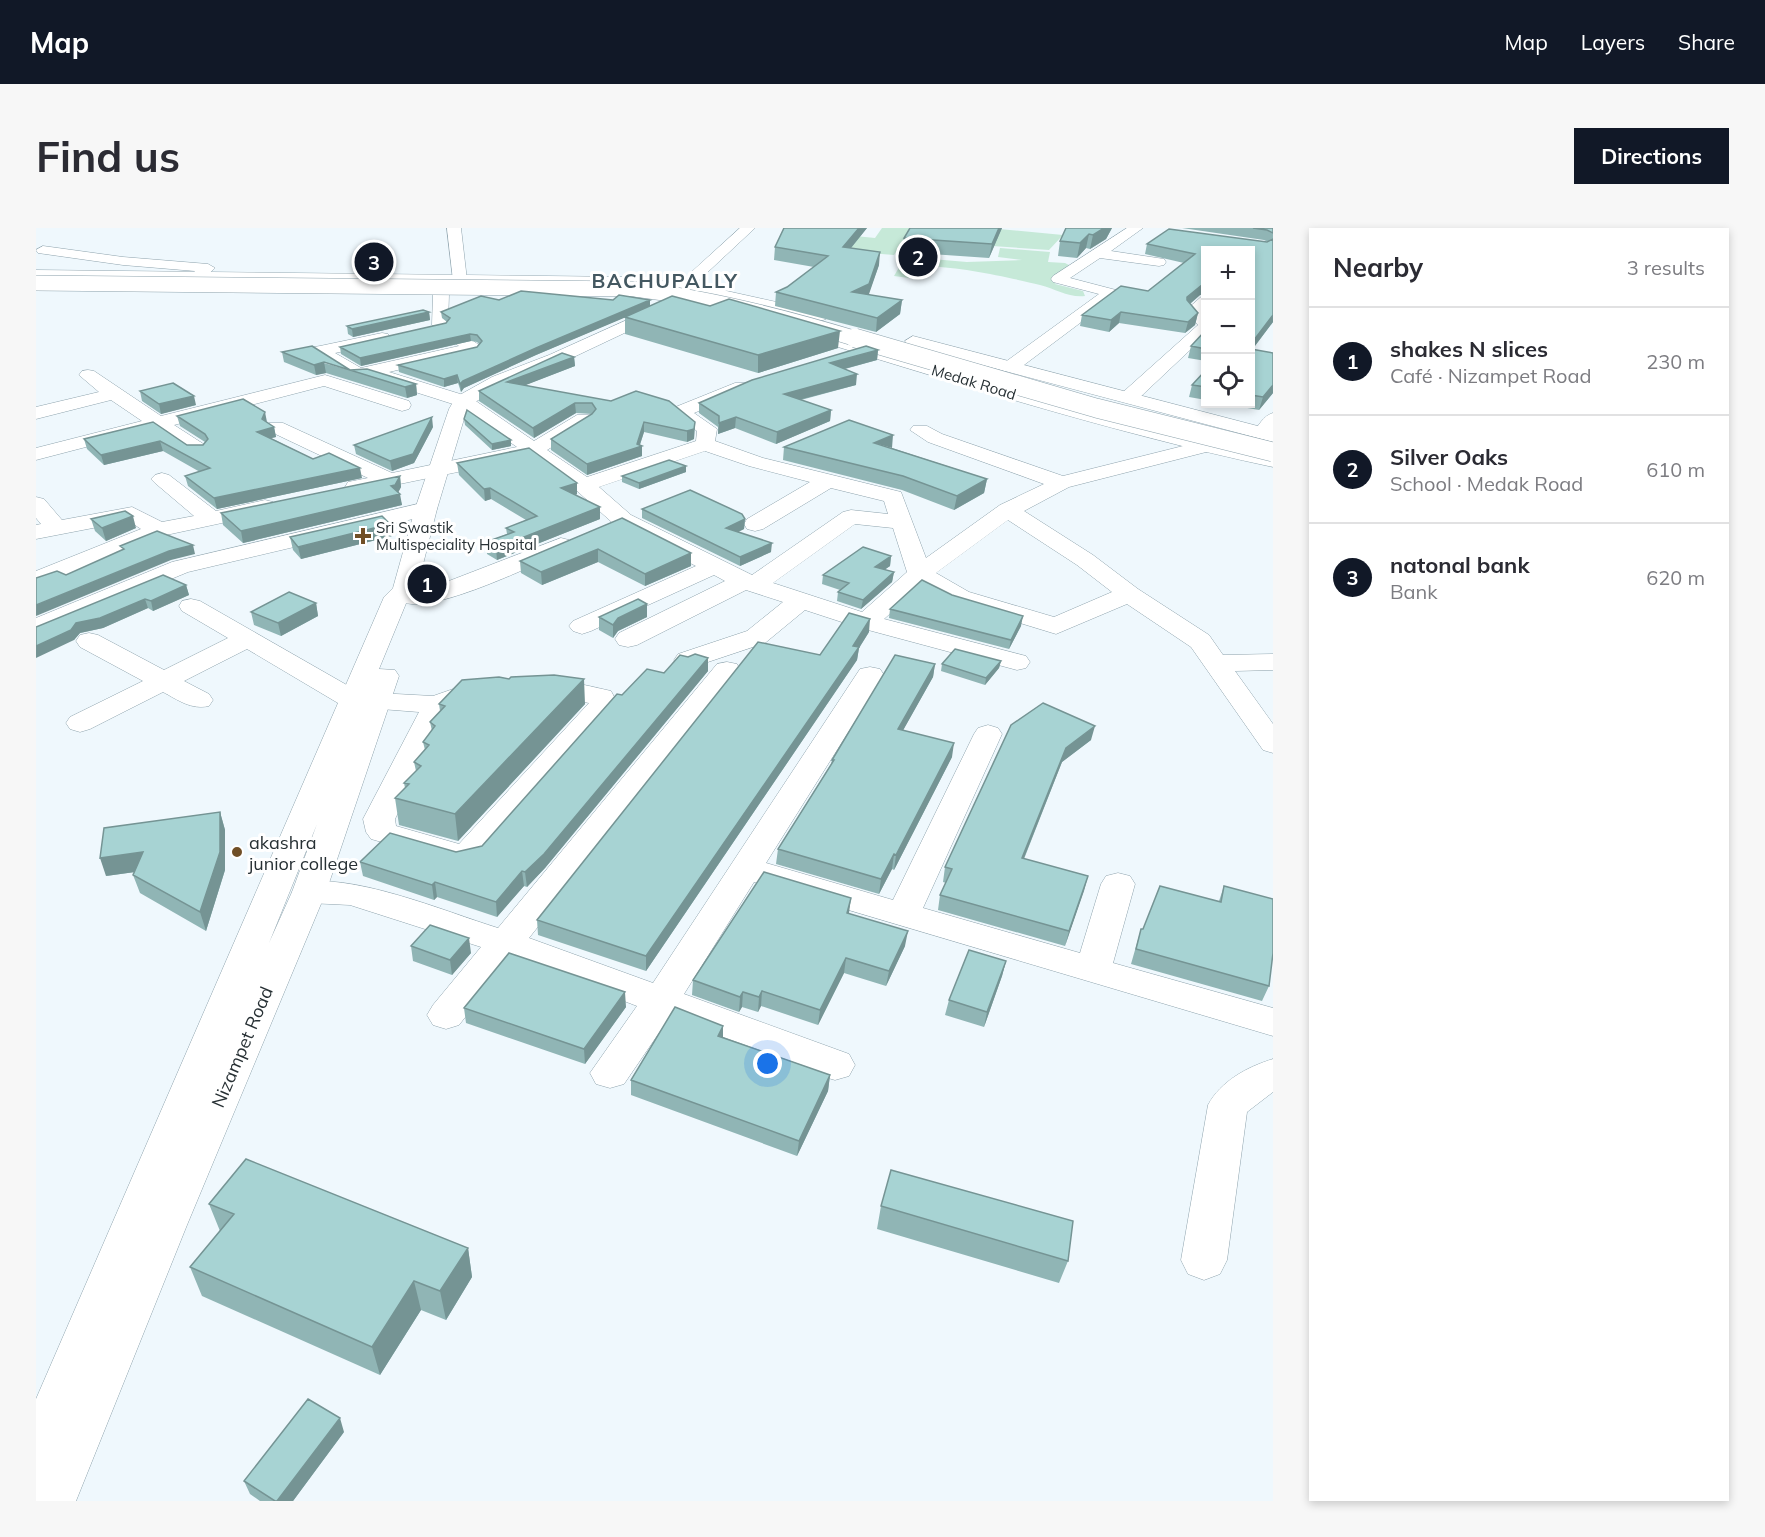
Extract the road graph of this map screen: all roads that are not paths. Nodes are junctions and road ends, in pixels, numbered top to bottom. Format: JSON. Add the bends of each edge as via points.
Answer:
{"nodes":[{"id":1,"x":454,"y":228,"type":"edge"},
{"id":2,"x":748,"y":228,"type":"edge"},
{"id":3,"x":759,"y":228,"type":"edge"},
{"id":4,"x":1139,"y":229,"type":"edge"},
{"id":5,"x":43,"y":250,"type":"dead end"},
{"id":6,"x":1098,"y":253,"type":"junction"},
{"id":7,"x":1159,"y":262,"type":"edge"},
{"id":8,"x":36,"y":276,"type":"edge"},
{"id":9,"x":197,"y":277,"type":"junction"},
{"id":10,"x":460,"y":280,"type":"junction"},
{"id":11,"x":36,"y":283,"type":"edge"},
{"id":12,"x":36,"y":287,"type":"edge"},
{"id":13,"x":503,"y":287,"type":"junction"},
{"id":14,"x":690,"y":293,"type":"junction"},
{"id":15,"x":441,"y":294,"type":"junction"},
{"id":16,"x":1201,"y":304,"type":"edge"},
{"id":17,"x":1201,"y":319,"type":"edge"},
{"id":18,"x":440,"y":325,"type":"junction"},
{"id":19,"x":418,"y":330,"type":"edge"},
{"id":20,"x":1201,"y":331,"type":"edge"},
{"id":21,"x":396,"y":335,"type":"edge"},
{"id":22,"x":471,"y":348,"type":"junction"},
{"id":23,"x":863,"y":349,"type":"junction"},
{"id":24,"x":492,"y":356,"type":"edge"},
{"id":25,"x":831,"y":359,"type":"edge"},
{"id":26,"x":1010,"y":367,"type":"junction"},
{"id":27,"x":369,"y":372,"type":"junction"},
{"id":28,"x":88,"y":375,"type":"dead end"},
{"id":29,"x":756,"y":382,"type":"edge"},
{"id":30,"x":114,"y":394,"type":"junction"},
{"id":31,"x":1129,"y":398,"type":"junction"},
{"id":32,"x":460,"y":405,"type":"junction"},
{"id":33,"x":36,"y":413,"type":"edge"},
{"id":34,"x":584,"y":419,"type":"edge"},
{"id":35,"x":158,"y":423,"type":"junction"},
{"id":36,"x":276,"y":427,"type":"edge"},
{"id":37,"x":920,"y":430,"type":"dead end"},
{"id":38,"x":705,"y":444,"type":"junction"},
{"id":39,"x":1207,"y":447,"type":"junction"},
{"id":40,"x":1271,"y":447,"type":"edge"},
{"id":41,"x":198,"y":449,"type":"edge"},
{"id":42,"x":533,"y":450,"type":"junction"},
{"id":43,"x":780,"y":451,"type":"dead end"},
{"id":44,"x":36,"y":454,"type":"edge"},
{"id":45,"x":756,"y":462,"type":"junction"},
{"id":46,"x":439,"y":468,"type":"junction"},
{"id":47,"x":162,"y":479,"type":"dead end"},
{"id":48,"x":389,"y":480,"type":"junction"},
{"id":49,"x":827,"y":481,"type":"junction"},
{"id":50,"x":1062,"y":483,"type":"junction"},
{"id":51,"x":584,"y":485,"type":"junction"},
{"id":52,"x":333,"y":492,"type":"edge"},
{"id":53,"x":289,"y":502,"type":"edge"},
{"id":54,"x":36,"y":504,"type":"edge"},
{"id":55,"x":426,"y":509,"type":"junction"},
{"id":56,"x":1008,"y":510,"type":"junction"},
{"id":57,"x":212,"y":518,"type":"junction"},
{"id":58,"x":901,"y":522,"type":"junction"},
{"id":59,"x":755,"y":524,"type":"dead end"},
{"id":60,"x":601,"y":529,"type":"junction"},
{"id":61,"x":46,"y":530,"type":"edge"},
{"id":62,"x":159,"y":530,"type":"junction"},
{"id":63,"x":715,"y":566,"type":"junction"},
{"id":64,"x":920,"y":574,"type":"junction"},
{"id":65,"x":36,"y":580,"type":"edge"},
{"id":66,"x":749,"y":582,"type":"junction"},
{"id":67,"x":1129,"y":594,"type":"junction"},
{"id":68,"x":409,"y":595,"type":"junction"},
{"id":69,"x":802,"y":600,"type":"junction"},
{"id":70,"x":191,"y":606,"type":"dead end"},
{"id":71,"x":944,"y":618,"type":"junction"},
{"id":72,"x":866,"y":622,"type":"junction"},
{"id":73,"x":582,"y":626,"type":"dead end"},
{"id":74,"x":36,"y":627,"type":"edge"},
{"id":75,"x":247,"y":639,"type":"junction"},
{"id":76,"x":628,"y":639,"type":"dead end"},
{"id":77,"x":89,"y":641,"type":"dead end"},
{"id":78,"x":687,"y":660,"type":"edge"},
{"id":79,"x":1017,"y":662,"type":"dead end"},
{"id":80,"x":1273,"y":662,"type":"edge"},
{"id":81,"x":1215,"y":663,"type":"junction"},
{"id":82,"x":727,"y":670,"type":"dead end"},
{"id":83,"x":870,"y":675,"type":"dead end"},
{"id":84,"x":163,"y":681,"type":"junction"},
{"id":85,"x":199,"y":700,"type":"dead end"},
{"id":86,"x":365,"y":701,"type":"junction"},
{"id":87,"x":437,"y":705,"type":"junction"},
{"id":88,"x":80,"y":723,"type":"dead end"},
{"id":89,"x":988,"y":734,"type":"dead end"},
{"id":90,"x":1273,"y":744,"type":"edge"},
{"id":91,"x":744,"y":868,"type":"junction"},
{"id":92,"x":1118,"y":884,"type":"dead end"},
{"id":93,"x":309,"y":892,"type":"junction"},
{"id":94,"x":903,"y":915,"type":"junction"},
{"id":95,"x":507,"y":943,"type":"junction"},
{"id":96,"x":1093,"y":971,"type":"junction"},
{"id":97,"x":661,"y":1000,"type":"junction"},
{"id":98,"x":446,"y":1015,"type":"dead end"},
{"id":99,"x":1273,"y":1023,"type":"edge"},
{"id":100,"x":835,"y":1065,"type":"dead end"},
{"id":101,"x":610,"y":1073,"type":"dead end"},
{"id":102,"x":1273,"y":1074,"type":"edge"},
{"id":103,"x":1204,"y":1260,"type":"dead end"},
{"id":104,"x":36,"y":1458,"type":"edge"},
{"id":105,"x":50,"y":1501,"type":"edge"}],
"edges":[{"from":1,"to":10,"type":"street"},
{"from":2,"to":14,"type":"street"},
{"from":3,"to":14,"type":"street"},
{"from":4,"to":6,"type":"street"},
{"from":5,"to":9,"type":"street","via":[[208,268]]},
{"from":6,"to":7,"type":"street"},
{"from":6,"to":26,"type":"street","via":[[1058,279],[1111,293]]},
{"from":8,"to":9,"type":"street"},
{"from":8,"to":40,"type":"street","bridge":true,"via":[[630,285],[693,291],[856,330]]},
{"from":9,"to":10,"type":"street"},
{"from":10,"to":13,"type":"street"},
{"from":11,"to":40,"type":"street","bridge":true,"via":[[634,289],[689,295],[763,311],[1140,419]]},
{"from":12,"to":15,"type":"street"},
{"from":13,"to":14,"type":"street"},
{"from":13,"to":15,"type":"street"},
{"from":14,"to":23,"type":"street","name":"Medak Road"},
{"from":14,"to":26,"type":"street","name":"Medak Road","via":[[803,312]]},
{"from":14,"to":32,"type":"street","via":[[679,311],[634,329],[609,334],[498,381]]},
{"from":15,"to":18,"type":"street"},
{"from":16,"to":17,"type":"street","via":[[1194,310]]},
{"from":18,"to":19,"type":"street"},
{"from":18,"to":22,"type":"street"},
{"from":20,"to":31,"type":"street"},
{"from":21,"to":27,"type":"street","via":[[320,351],[358,374]]},
{"from":22,"to":24,"type":"street"},
{"from":22,"to":27,"type":"street"},
{"from":23,"to":25,"type":"street"},
{"from":23,"to":39,"type":"street","name":"Medak Road","via":[[1016,396]]},
{"from":26,"to":31,"type":"street","name":"Medak Road"},
{"from":27,"to":32,"type":"street"},
{"from":28,"to":30,"type":"street"},
{"from":29,"to":38,"type":"street","via":[[680,412],[707,429]]},
{"from":30,"to":33,"type":"street"},
{"from":30,"to":35,"type":"street"},
{"from":31,"to":40,"type":"street","name":"Medak Road"},
{"from":32,"to":35,"type":"street","via":[[406,407],[325,380]]},
{"from":32,"to":42,"type":"street"},
{"from":32,"to":46,"type":"street","name":"Nizampet Road"},
{"from":34,"to":42,"type":"street"},
{"from":35,"to":41,"type":"street"},
{"from":35,"to":44,"type":"street"},
{"from":36,"to":48,"type":"street"},
{"from":37,"to":50,"type":"street"},
{"from":38,"to":45,"type":"street"},
{"from":38,"to":51,"type":"street"},
{"from":39,"to":40,"type":"street","name":"Medak Road"},
{"from":39,"to":50,"type":"street"},
{"from":42,"to":46,"type":"street"},
{"from":42,"to":51,"type":"street"},
{"from":43,"to":45,"type":"street"},
{"from":45,"to":49,"type":"street"},
{"from":46,"to":48,"type":"street"},
{"from":46,"to":55,"type":"street","name":"Nizampet Road"},
{"from":47,"to":57,"type":"street"},
{"from":48,"to":52,"type":"street"},
{"from":49,"to":58,"type":"street","via":[[893,497]]},
{"from":49,"to":59,"type":"street"},
{"from":50,"to":56,"type":"street"},
{"from":51,"to":60,"type":"street"},
{"from":53,"to":57,"type":"street"},
{"from":54,"to":61,"type":"street"},
{"from":55,"to":68,"type":"street","name":"Nizampet Road"},
{"from":55,"to":74,"type":"street","via":[[180,567]]},
{"from":56,"to":64,"type":"street"},
{"from":56,"to":67,"type":"street"},
{"from":57,"to":62,"type":"street"},
{"from":58,"to":64,"type":"street"},
{"from":58,"to":66,"type":"street","via":[[851,517]]},
{"from":60,"to":63,"type":"street"},
{"from":60,"to":68,"type":"street","via":[[449,590]]},
{"from":61,"to":62,"type":"street","via":[[132,514]]},
{"from":62,"to":65,"type":"street"},
{"from":63,"to":66,"type":"street"},
{"from":63,"to":73,"type":"street"},
{"from":64,"to":71,"type":"street"},
{"from":64,"to":72,"type":"street"},
{"from":66,"to":69,"type":"street"},
{"from":66,"to":76,"type":"street"},
{"from":67,"to":71,"type":"street","via":[[1056,626]]},
{"from":67,"to":81,"type":"street","via":[[1200,641]]},
{"from":68,"to":86,"type":"street","name":"Nizampet Road"},
{"from":69,"to":72,"type":"street"},
{"from":69,"to":78,"type":"street","via":[[756,637]]},
{"from":70,"to":75,"type":"street"},
{"from":71,"to":72,"type":"street"},
{"from":71,"to":79,"type":"street"},
{"from":75,"to":84,"type":"street"},
{"from":75,"to":86,"type":"street"},
{"from":77,"to":84,"type":"street"},
{"from":80,"to":81,"type":"street"},
{"from":81,"to":90,"type":"street"},
{"from":82,"to":95,"type":"street"},
{"from":83,"to":91,"type":"street"},
{"from":84,"to":85,"type":"street"},
{"from":84,"to":88,"type":"street"},
{"from":86,"to":87,"type":"street"},
{"from":86,"to":93,"type":"street","name":"Nizampet Road"},
{"from":86,"to":104,"type":"street","name":"Nizampet Road"},
{"from":87,"to":87,"type":"street","via":[[459,695],[559,689],[601,697],[604,704],[470,852],[459,854],[382,832],[379,819]]},
{"from":89,"to":94,"type":"street"},
{"from":91,"to":94,"type":"street"},
{"from":91,"to":97,"type":"street"},
{"from":92,"to":96,"type":"street"},
{"from":93,"to":95,"type":"street","via":[[352,894]]},
{"from":93,"to":105,"type":"street","name":"Nizampet Road"},
{"from":94,"to":96,"type":"street"},
{"from":95,"to":97,"type":"street"},
{"from":95,"to":98,"type":"street"},
{"from":96,"to":99,"type":"street"},
{"from":97,"to":100,"type":"street"},
{"from":97,"to":101,"type":"street"},
{"from":102,"to":103,"type":"street","via":[[1253,1084],[1228,1105]]}]}
